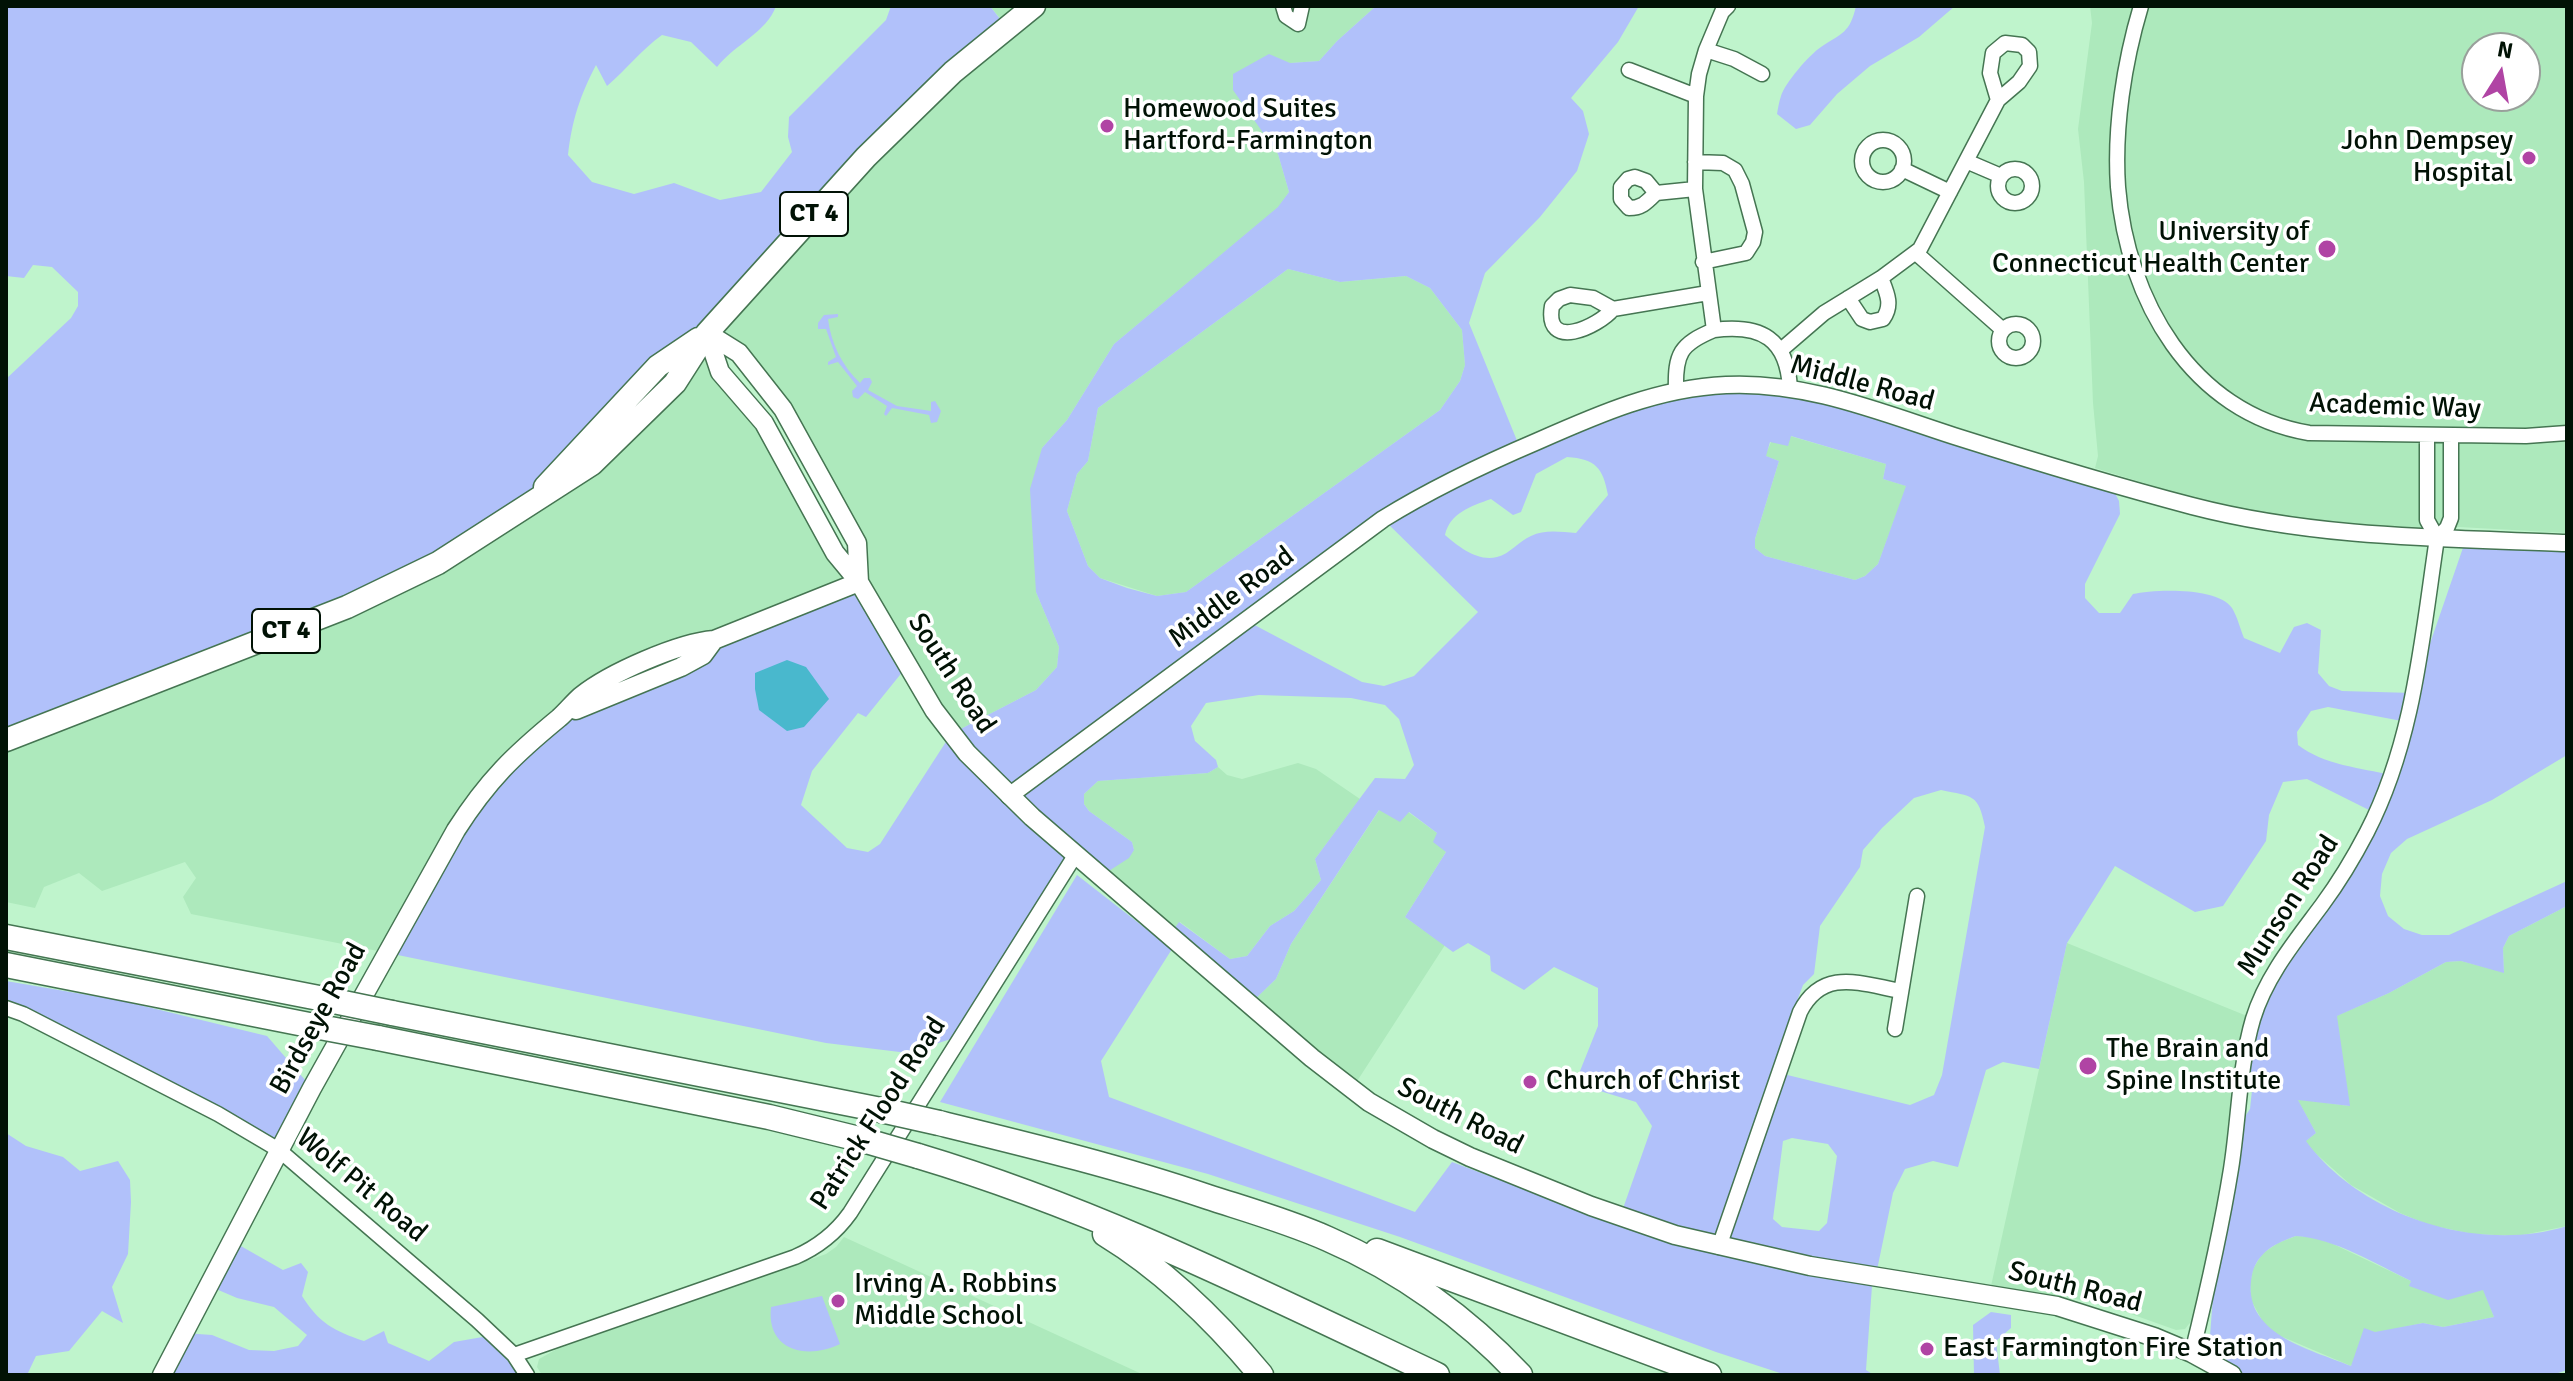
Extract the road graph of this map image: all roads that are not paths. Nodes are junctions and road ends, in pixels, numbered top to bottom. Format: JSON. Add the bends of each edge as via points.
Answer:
{"nodes":[{"id":1,"x":1034,"y":6,"type":"edge"},
{"id":2,"x":1283,"y":6,"type":"edge"},
{"id":3,"x":1302,"y":6,"type":"edge"},
{"id":4,"x":2141,"y":6,"type":"edge"},
{"id":5,"x":1722,"y":8,"type":"edge"},
{"id":6,"x":1706,"y":50,"type":"junction"},
{"id":7,"x":1629,"y":70,"type":"dead end"},
{"id":8,"x":1762,"y":74,"type":"dead end"},
{"id":9,"x":1696,"y":96,"type":"junction"},
{"id":10,"x":1998,"y":100,"type":"dead end"},
{"id":11,"x":1966,"y":161,"type":"junction"},
{"id":12,"x":1695,"y":162,"type":"junction"},
{"id":13,"x":1902,"y":169,"type":"dead end"},
{"id":14,"x":2001,"y":176,"type":"dead end"},
{"id":15,"x":1695,"y":189,"type":"junction"},
{"id":16,"x":1950,"y":192,"type":"junction"},
{"id":17,"x":1656,"y":193,"type":"dead end"},
{"id":18,"x":1916,"y":253,"type":"junction"},
{"id":19,"x":1703,"y":262,"type":"junction"},
{"id":20,"x":1881,"y":278,"type":"junction"},
{"id":21,"x":1708,"y":293,"type":"junction"},
{"id":22,"x":1848,"y":298,"type":"junction"},
{"id":23,"x":1613,"y":309,"type":"dead end"},
{"id":24,"x":1714,"y":330,"type":"junction"},
{"id":25,"x":2003,"y":330,"type":"dead end"},
{"id":26,"x":707,"y":333,"type":"junction"},
{"id":27,"x":1781,"y":350,"type":"junction"},
{"id":28,"x":1790,"y":388,"type":"junction"},
{"id":29,"x":1676,"y":390,"type":"junction"},
{"id":30,"x":2567,"y":433,"type":"edge"},
{"id":31,"x":2427,"y":435,"type":"junction"},
{"id":32,"x":2451,"y":435,"type":"junction"},
{"id":33,"x":2437,"y":538,"type":"junction"},
{"id":34,"x":2567,"y":543,"type":"edge"},
{"id":35,"x":859,"y":582,"type":"junction"},
{"id":36,"x":6,"y":740,"type":"edge"},
{"id":37,"x":1009,"y":796,"type":"junction"},
{"id":38,"x":1076,"y":854,"type":"junction"},
{"id":39,"x":1917,"y":896,"type":"dead end"},
{"id":40,"x":6,"y":937,"type":"edge"},
{"id":41,"x":6,"y":965,"type":"edge"},
{"id":42,"x":1901,"y":991,"type":"junction"},
{"id":43,"x":6,"y":1008,"type":"edge"},
{"id":44,"x":1895,"y":1029,"type":"dead end"},
{"id":45,"x":279,"y":1150,"type":"junction"},
{"id":46,"x":1043,"y":1200,"type":"junction"},
{"id":47,"x":1328,"y":1239,"type":"junction"},
{"id":48,"x":1719,"y":1247,"type":"junction"},
{"id":49,"x":2192,"y":1353,"type":"junction"},
{"id":50,"x":514,"y":1355,"type":"junction"},
{"id":51,"x":162,"y":1375,"type":"edge"},
{"id":52,"x":527,"y":1375,"type":"edge"},
{"id":53,"x":1261,"y":1375,"type":"edge"},
{"id":54,"x":1437,"y":1375,"type":"edge"},
{"id":55,"x":1520,"y":1375,"type":"edge"},
{"id":56,"x":1709,"y":1375,"type":"edge"},
{"id":57,"x":2232,"y":1375,"type":"edge"}],
"edges":[{"from":1,"to":26,"type":"main road","number":"CT 4","via":[[953,72],[866,157]]},
{"from":2,"to":3,"type":"street","via":[[1286,16],[1298,24]]},
{"from":4,"to":31,"type":"street","name":"Academic Way","via":[[2122,109],[2118,189],[2133,263],[2172,344],[2217,394],[2272,424],[2317,434]]},
{"from":5,"to":6,"type":"street"},
{"from":6,"to":8,"type":"street"},
{"from":6,"to":9,"type":"street"},
{"from":7,"to":9,"type":"street"},
{"from":9,"to":12,"type":"street"},
{"from":10,"to":11,"type":"street"},
{"from":11,"to":14,"type":"street"},
{"from":11,"to":16,"type":"street"},
{"from":12,"to":15,"type":"street"},
{"from":12,"to":19,"type":"street","via":[[1723,163],[1735,170],[1755,232],[1746,253]]},
{"from":13,"to":16,"type":"street"},
{"from":15,"to":17,"type":"street"},
{"from":15,"to":19,"type":"street"},
{"from":16,"to":18,"type":"street"},
{"from":18,"to":20,"type":"street"},
{"from":18,"to":25,"type":"street"},
{"from":19,"to":21,"type":"street"},
{"from":20,"to":22,"type":"street"},
{"from":20,"to":22,"type":"street","via":[[1889,299],[1883,319],[1862,319]]},
{"from":21,"to":23,"type":"street"},
{"from":21,"to":24,"type":"street"},
{"from":22,"to":27,"type":"street"},
{"from":24,"to":27,"type":"street","via":[[1749,330]]},
{"from":24,"to":29,"type":"street","via":[[1680,354]]},
{"from":26,"to":35,"type":"main road","name":"South Road","via":[[720,372],[764,423],[835,553]]},
{"from":26,"to":35,"type":"main road","name":"South Road","via":[[739,353],[783,409],[857,543]]},
{"from":26,"to":36,"type":"main road","number":"CT 4","via":[[675,383],[621,438],[575,476],[459,550],[318,619]]},
{"from":27,"to":28,"type":"street"},
{"from":28,"to":29,"type":"street","name":"Middle Road","via":[[1729,384]]},
{"from":28,"to":33,"type":"street","name":"Middle Road","via":[[2228,515],[2327,531]]},
{"from":29,"to":37,"type":"street","name":"Middle Road","via":[[1610,410],[1415,499]]},
{"from":30,"to":32,"type":"street","name":"Academic Way"},
{"from":31,"to":32,"type":"street","name":"Academic Way"},
{"from":31,"to":33,"type":"street","name":"Munson Road","via":[[2427,520]]},
{"from":32,"to":33,"type":"street","name":"Munson Road","via":[[2451,518]]},
{"from":33,"to":34,"type":"street","name":"Middle Road"},
{"from":33,"to":49,"type":"street","name":"Munson Road","via":[[2413,693],[2392,775],[2356,852],[2283,958],[2253,1018],[2231,1168]]},
{"from":35,"to":37,"type":"main road","name":"South Road","via":[[951,734]]},
{"from":35,"to":45,"type":"main road","name":"Birdseye Road","via":[[714,640],[693,642],[645,661],[580,696],[516,753],[467,813]]},
{"from":37,"to":38,"type":"main road","name":"South Road"},
{"from":38,"to":48,"type":"main road","name":"South Road","via":[[1369,1102],[1470,1157],[1549,1190]]},
{"from":38,"to":50,"type":"street","name":"Patrick Flood Road","via":[[850,1213],[821,1244]]},
{"from":39,"to":42,"type":"street"},
{"from":40,"to":47,"type":"highway","bridge":true,"via":[[939,1123],[1150,1178]]},
{"from":41,"to":46,"type":"highway","bridge":true,"via":[[769,1117],[918,1156]]},
{"from":42,"to":44,"type":"street"},
{"from":42,"to":48,"type":"street","via":[[1837,981],[1806,1000]]},
{"from":43,"to":45,"type":"street","name":"Wolf Pit Road"},
{"from":45,"to":50,"type":"street","name":"Wolf Pit Road"},
{"from":45,"to":51,"type":"main road","name":"Birdseye Road"},
{"from":46,"to":53,"type":"highway","via":[[1146,1263]]},
{"from":46,"to":54,"type":"highway","via":[[1180,1254]]},
{"from":47,"to":55,"type":"highway","via":[[1436,1301]]},
{"from":47,"to":56,"type":"highway","via":[[1391,1255]]},
{"from":48,"to":49,"type":"main road","name":"South Road","via":[[2057,1306]]},
{"from":49,"to":57,"type":"main road","name":"South Road"},
{"from":50,"to":52,"type":"street","name":"Wolf Pit Road"}]}
